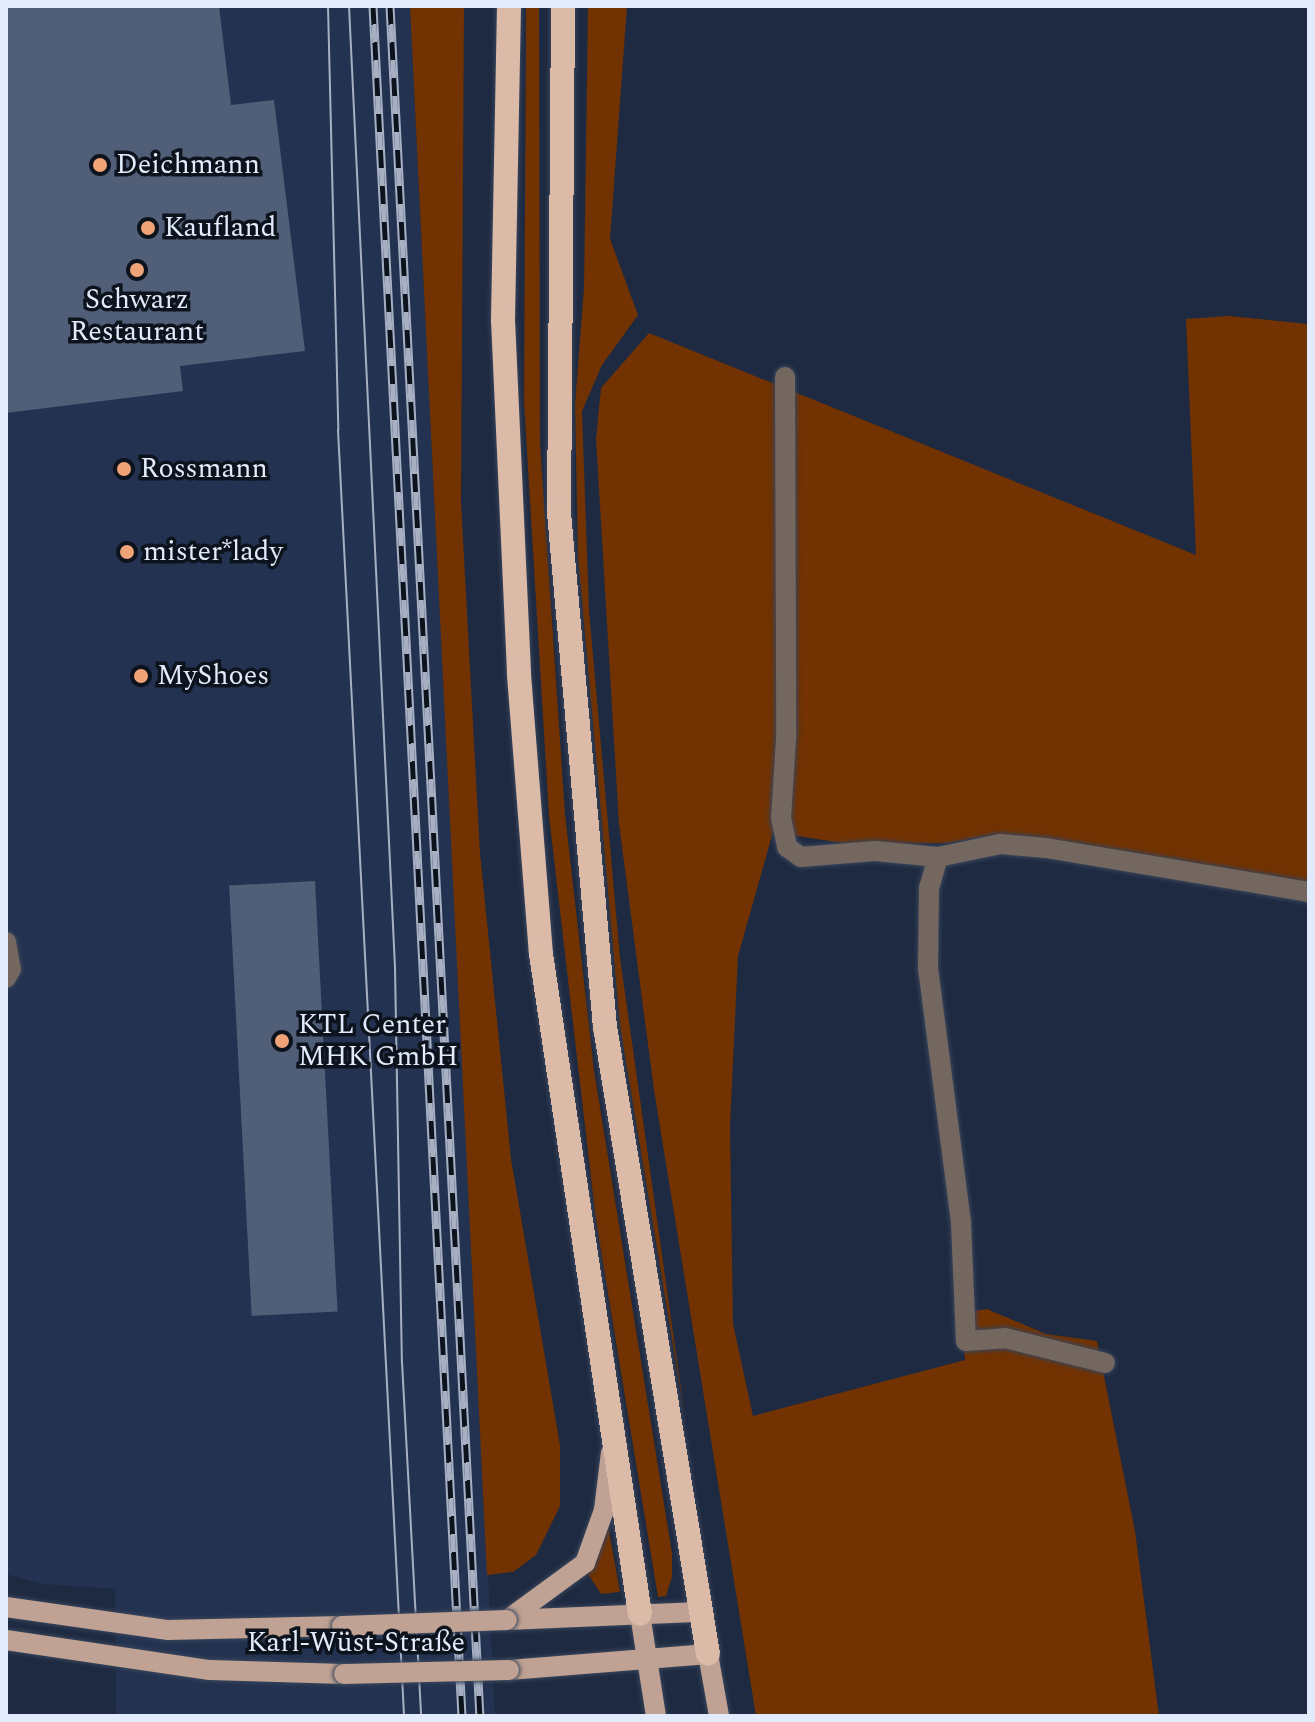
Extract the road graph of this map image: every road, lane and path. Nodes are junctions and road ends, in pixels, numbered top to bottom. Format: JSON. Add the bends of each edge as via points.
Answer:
{"nodes":[{"id":1,"x":509,"y":6,"type":"edge"},
{"id":2,"x":563,"y":6,"type":"edge"},
{"id":3,"x":785,"y":377,"type":"dead end"},
{"id":4,"x":938,"y":857,"type":"junction"},
{"id":5,"x":1309,"y":892,"type":"edge"},
{"id":6,"x":6,"y":942,"type":"edge"},
{"id":7,"x":6,"y":978,"type":"edge"},
{"id":8,"x":1105,"y":1363,"type":"dead end"},
{"id":9,"x":611,"y":1452,"type":"junction"},
{"id":10,"x":6,"y":1607,"type":"edge"},
{"id":11,"x":701,"y":1612,"type":"junction"},
{"id":12,"x":640,"y":1614,"type":"junction"},
{"id":13,"x":507,"y":1620,"type":"junction"},
{"id":14,"x":6,"y":1640,"type":"edge"},
{"id":15,"x":708,"y":1654,"type":"junction"},
{"id":16,"x":647,"y":1661,"type":"junction"},
{"id":17,"x":656,"y":1716,"type":"edge"},
{"id":18,"x":719,"y":1716,"type":"edge"}],
"edges":[{"from":1,"to":9,"type":"highway","via":[[503,320],[519,675],[541,954]]},
{"from":2,"to":11,"type":"highway","via":[[559,513],[605,1027]]},
{"from":3,"to":4,"type":"street","via":[[786,739],[781,818],[787,847],[801,857],[875,851]]},
{"from":4,"to":5,"type":"street","via":[[1015,845],[1151,861]]},
{"from":4,"to":8,"type":"street","via":[[929,888],[928,968],[961,1223],[966,1341],[1005,1338]]},
{"from":6,"to":7,"type":"street","via":[[11,969]]},
{"from":9,"to":12,"type":"highway"},
{"from":9,"to":13,"type":"main road","via":[[604,1510],[585,1563]]},
{"from":10,"to":13,"type":"main road","name":"Karl-Wüst-Straße","bridge":true,"via":[[168,1630]]},
{"from":11,"to":12,"type":"main road","name":"Karl-Wüst-Straße"},
{"from":11,"to":15,"type":"highway"},
{"from":12,"to":13,"type":"main road","name":"Karl-Wüst-Straße"},
{"from":12,"to":16,"type":"main road"},
{"from":14,"to":16,"type":"main road","name":"Karl-Wüst-Straße","bridge":true,"via":[[210,1670],[344,1674]]},
{"from":15,"to":16,"type":"main road","name":"Karl-Wüst-Straße"},
{"from":15,"to":18,"type":"main road"},
{"from":16,"to":17,"type":"main road"}]}
